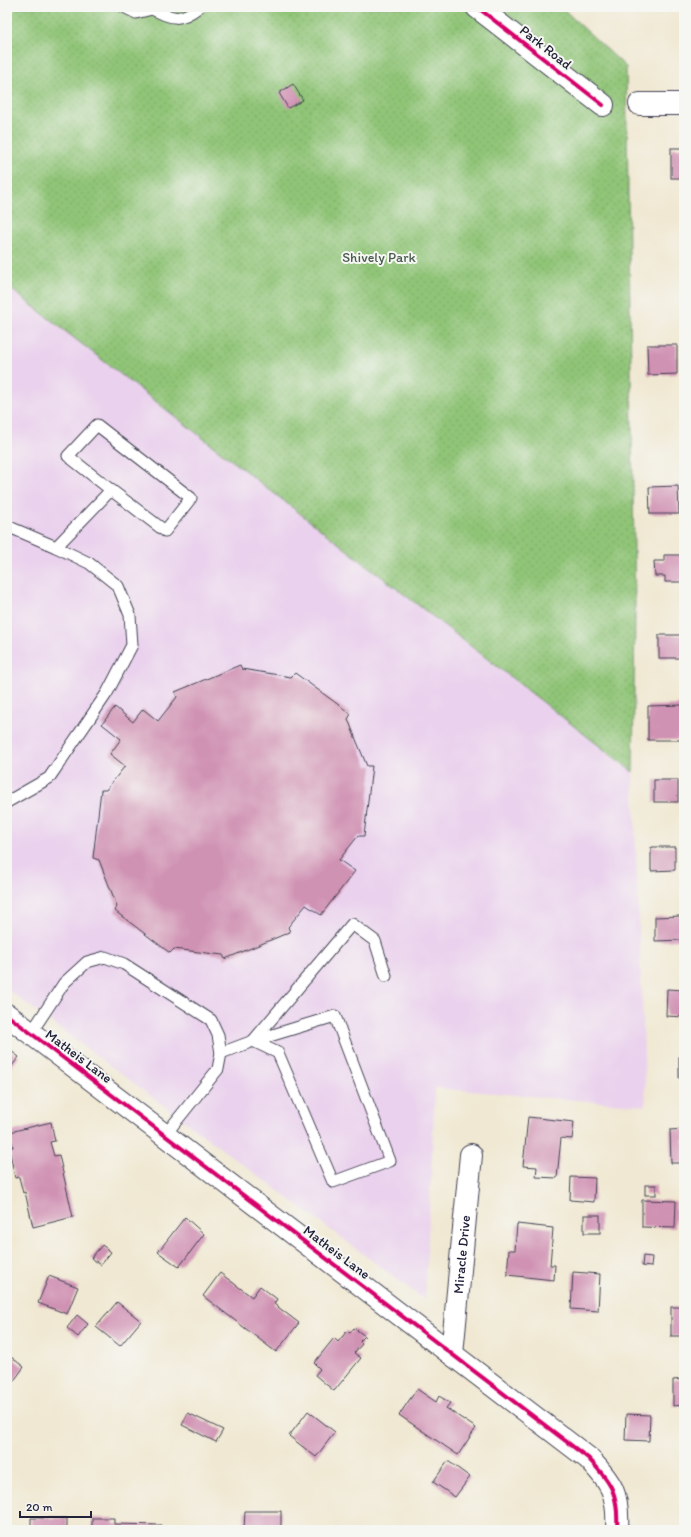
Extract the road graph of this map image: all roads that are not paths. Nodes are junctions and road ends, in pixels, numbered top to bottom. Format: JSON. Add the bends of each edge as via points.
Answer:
{"nodes":[{"id":1,"x":124,"y":7,"type":"edge"},
{"id":2,"x":199,"y":7,"type":"edge"},
{"id":3,"x":476,"y":7,"type":"edge"},
{"id":4,"x":152,"y":8,"type":"edge"},
{"id":5,"x":640,"y":104,"type":"dead end"},
{"id":6,"x":684,"y":104,"type":"edge"},
{"id":7,"x":603,"y":105,"type":"dead end"},
{"id":8,"x":111,"y":490,"type":"junction"},
{"id":9,"x":7,"y":526,"type":"edge"},
{"id":10,"x":56,"y":547,"type":"junction"},
{"id":11,"x":7,"y":802,"type":"edge"},
{"id":12,"x":386,"y":976,"type":"dead end"},
{"id":13,"x":7,"y":1015,"type":"edge"},
{"id":14,"x":31,"y":1033,"type":"junction"},
{"id":15,"x":253,"y":1041,"type":"junction"},
{"id":16,"x":221,"y":1053,"type":"junction"},
{"id":17,"x":165,"y":1135,"type":"junction"},
{"id":18,"x":471,"y":1154,"type":"dead end"},
{"id":19,"x":452,"y":1354,"type":"junction"},
{"id":20,"x":617,"y":1530,"type":"edge"}],
"edges":[{"from":1,"to":4,"type":"lane","via":[[136,13]]},
{"from":2,"to":4,"type":"lane","via":[[188,16],[171,18]]},
{"from":3,"to":7,"type":"street","name":"Park Road"},
{"from":5,"to":6,"type":"street"},
{"from":8,"to":8,"type":"lane","via":[[165,531],[191,498],[97,424],[68,456]]},
{"from":8,"to":10,"type":"lane"},
{"from":9,"to":10,"type":"lane"},
{"from":10,"to":11,"type":"lane","via":[[89,563],[118,586],[130,615],[132,646],[107,692],[49,778]]},
{"from":12,"to":15,"type":"lane","via":[[375,941],[352,924]]},
{"from":13,"to":14,"type":"street","name":"Matheis Lane"},
{"from":14,"to":16,"type":"lane","via":[[64,983],[87,962],[105,957],[124,964],[211,1020],[218,1035]]},
{"from":14,"to":17,"type":"street","name":"Matheis Lane"},
{"from":15,"to":15,"type":"lane","via":[[278,1053],[333,1182],[390,1161],[335,1016]]},
{"from":15,"to":16,"type":"lane"},
{"from":16,"to":17,"type":"lane","via":[[218,1069]]},
{"from":17,"to":19,"type":"street","name":"Matheis Lane"},
{"from":18,"to":19,"type":"street","name":"Miracle Drive"},
{"from":19,"to":20,"type":"street","name":"Matheis Lane","via":[[588,1458],[613,1488],[617,1503]]}]}
